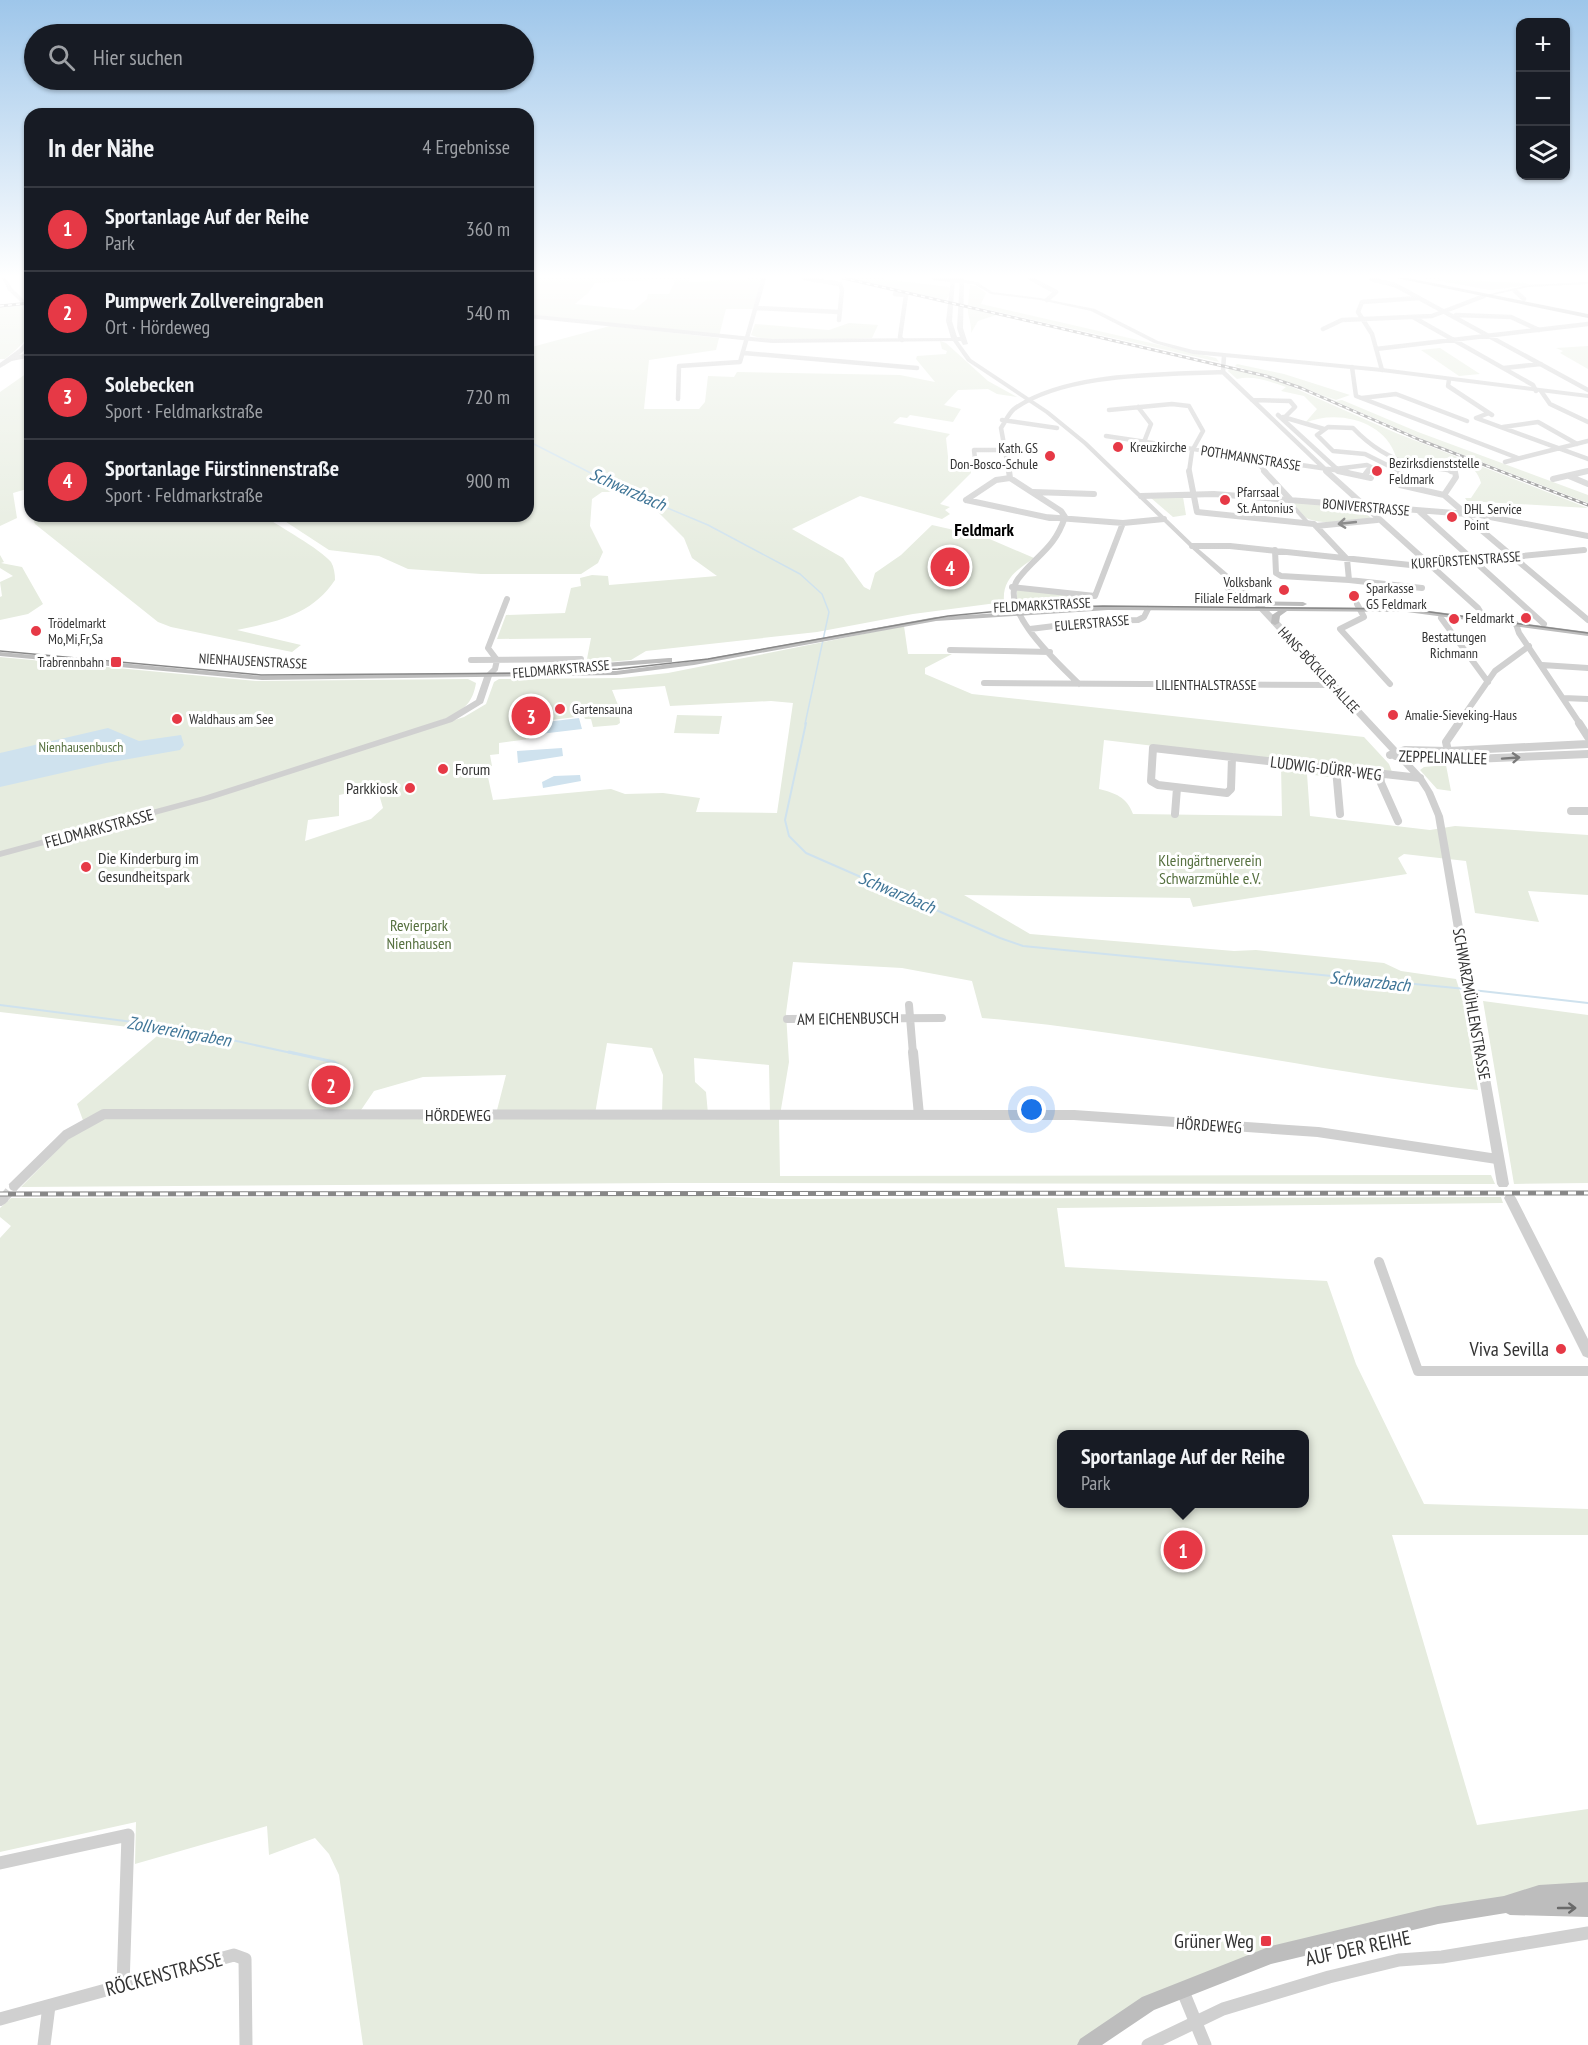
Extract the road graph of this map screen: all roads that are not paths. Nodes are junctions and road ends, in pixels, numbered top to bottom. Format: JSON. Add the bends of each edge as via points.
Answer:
{"nodes":[{"id":1,"x":679,"y":373,"type":"edge"},
{"id":2,"x":991,"y":373,"type":"edge"},
{"id":3,"x":1205,"y":373,"type":"edge"},
{"id":4,"x":1224,"y":373,"type":"edge"},
{"id":5,"x":1353,"y":373,"type":"edge"},
{"id":6,"x":1405,"y":373,"type":"edge"},
{"id":7,"x":1513,"y":373,"type":"edge"},
{"id":8,"x":1559,"y":373,"type":"edge"},
{"id":9,"x":1449,"y":380,"type":"junction"},
{"id":10,"x":1588,"y":390,"type":"edge"},
{"id":11,"x":1539,"y":391,"type":"junction"},
{"id":12,"x":1588,"y":396,"type":"edge"},
{"id":13,"x":1030,"y":398,"type":"junction"},
{"id":14,"x":1362,"y":398,"type":"junction"},
{"id":15,"x":678,"y":399,"type":"dead end"},
{"id":16,"x":1252,"y":400,"type":"junction"},
{"id":17,"x":1138,"y":407,"type":"junction"},
{"id":18,"x":1109,"y":410,"type":"dead end"},
{"id":19,"x":1268,"y":415,"type":"junction"},
{"id":20,"x":1278,"y":416,"type":"junction"},
{"id":21,"x":1285,"y":417,"type":"junction"},
{"id":22,"x":1476,"y":418,"type":"junction"},
{"id":23,"x":1002,"y":420,"type":"junction"},
{"id":24,"x":1467,"y":421,"type":"junction"},
{"id":25,"x":1588,"y":422,"type":"edge"},
{"id":26,"x":1459,"y":423,"type":"dead end"},
{"id":27,"x":1451,"y":426,"type":"dead end"},
{"id":28,"x":1502,"y":427,"type":"junction"},
{"id":29,"x":1057,"y":428,"type":"dead end"},
{"id":30,"x":1324,"y":429,"type":"junction"},
{"id":31,"x":1442,"y":429,"type":"junction"},
{"id":32,"x":1299,"y":434,"type":"junction"},
{"id":33,"x":1289,"y":435,"type":"junction"},
{"id":34,"x":1106,"y":436,"type":"dead end"},
{"id":35,"x":1588,"y":441,"type":"edge"},
{"id":36,"x":1144,"y":442,"type":"junction"},
{"id":37,"x":1577,"y":444,"type":"junction"},
{"id":38,"x":1559,"y":448,"type":"junction"},
{"id":39,"x":1193,"y":449,"type":"junction"},
{"id":40,"x":1004,"y":450,"type":"junction"},
{"id":41,"x":1253,"y":458,"type":"junction"},
{"id":42,"x":1518,"y":458,"type":"junction"},
{"id":43,"x":1325,"y":459,"type":"junction"},
{"id":44,"x":1588,"y":459,"type":"edge"},
{"id":45,"x":1505,"y":462,"type":"dead end"},
{"id":46,"x":1318,"y":464,"type":"junction"},
{"id":47,"x":976,"y":467,"type":"dead end"},
{"id":48,"x":1333,"y":470,"type":"junction"},
{"id":49,"x":1588,"y":471,"type":"edge"},
{"id":50,"x":1568,"y":476,"type":"junction"},
{"id":51,"x":1010,"y":478,"type":"junction"},
{"id":52,"x":1553,"y":479,"type":"dead end"},
{"id":53,"x":1588,"y":484,"type":"edge"},
{"id":54,"x":1033,"y":493,"type":"junction"},
{"id":55,"x":1192,"y":493,"type":"junction"},
{"id":56,"x":1094,"y":494,"type":"dead end"},
{"id":57,"x":1444,"y":495,"type":"junction"},
{"id":58,"x":1141,"y":496,"type":"junction"},
{"id":59,"x":1291,"y":500,"type":"junction"},
{"id":60,"x":1364,"y":507,"type":"junction"},
{"id":61,"x":1418,"y":511,"type":"junction"},
{"id":62,"x":1466,"y":514,"type":"junction"},
{"id":63,"x":1065,"y":519,"type":"junction"},
{"id":64,"x":1164,"y":519,"type":"junction"},
{"id":65,"x":1377,"y":520,"type":"junction"},
{"id":66,"x":1123,"y":523,"type":"junction"},
{"id":67,"x":1308,"y":523,"type":"junction"},
{"id":68,"x":1316,"y":526,"type":"junction"},
{"id":69,"x":1588,"y":536,"type":"edge"},
{"id":70,"x":1192,"y":546,"type":"junction"},
{"id":71,"x":1275,"y":550,"type":"junction"},
{"id":72,"x":1584,"y":550,"type":"dead end"},
{"id":73,"x":1514,"y":558,"type":"junction"},
{"id":74,"x":1347,"y":559,"type":"junction"},
{"id":75,"x":1474,"y":561,"type":"junction"},
{"id":76,"x":1428,"y":565,"type":"junction"},
{"id":77,"x":1214,"y":567,"type":"junction"},
{"id":78,"x":1349,"y":580,"type":"junction"},
{"id":79,"x":1230,"y":586,"type":"junction"},
{"id":80,"x":1012,"y":587,"type":"junction"},
{"id":81,"x":1422,"y":588,"type":"dead end"},
{"id":82,"x":507,"y":599,"type":"dead end"},
{"id":83,"x":1222,"y":603,"type":"junction"},
{"id":84,"x":1253,"y":606,"type":"junction"},
{"id":85,"x":1358,"y":607,"type":"junction"},
{"id":86,"x":1015,"y":609,"type":"junction"},
{"id":87,"x":1148,"y":609,"type":"junction"},
{"id":88,"x":1264,"y":611,"type":"junction"},
{"id":89,"x":1285,"y":611,"type":"junction"},
{"id":90,"x":1441,"y":618,"type":"dead end"},
{"id":91,"x":1485,"y":618,"type":"junction"},
{"id":92,"x":1588,"y":620,"type":"edge"},
{"id":93,"x":1275,"y":623,"type":"junction"},
{"id":94,"x":1516,"y":624,"type":"junction"},
{"id":95,"x":1544,"y":624,"type":"dead end"},
{"id":96,"x":1030,"y":629,"type":"junction"},
{"id":97,"x":1588,"y":633,"type":"edge"},
{"id":98,"x":1529,"y":646,"type":"junction"},
{"id":99,"x":950,"y":650,"type":"dead end"},
{"id":100,"x":1050,"y":652,"type":"junction"},
{"id":101,"x":0,"y":654,"type":"edge"},
{"id":102,"x":581,"y":659,"type":"dead end"},
{"id":103,"x":471,"y":660,"type":"dead end"},
{"id":104,"x":497,"y":660,"type":"junction"},
{"id":105,"x":1542,"y":665,"type":"junction"},
{"id":106,"x":1588,"y":668,"type":"edge"},
{"id":107,"x":484,"y":676,"type":"junction"},
{"id":108,"x":1488,"y":682,"type":"junction"},
{"id":109,"x":984,"y":683,"type":"dead end"},
{"id":110,"x":1079,"y":684,"type":"junction"},
{"id":111,"x":1390,"y":684,"type":"dead end"},
{"id":112,"x":1329,"y":685,"type":"junction"},
{"id":113,"x":1563,"y":698,"type":"junction"},
{"id":114,"x":1588,"y":699,"type":"edge"},
{"id":115,"x":1588,"y":737,"type":"edge"},
{"id":116,"x":1588,"y":744,"type":"edge"},
{"id":117,"x":1448,"y":751,"type":"junction"},
{"id":118,"x":1588,"y":754,"type":"edge"},
{"id":119,"x":1396,"y":755,"type":"junction"},
{"id":120,"x":1232,"y":757,"type":"junction"},
{"id":121,"x":1336,"y":769,"type":"junction"},
{"id":122,"x":1380,"y":774,"type":"junction"},
{"id":123,"x":1415,"y":778,"type":"junction"},
{"id":124,"x":1177,"y":788,"type":"junction"},
{"id":125,"x":1571,"y":811,"type":"dead end"},
{"id":126,"x":1588,"y":811,"type":"edge"},
{"id":127,"x":1175,"y":814,"type":"dead end"},
{"id":128,"x":1340,"y":814,"type":"dead end"},
{"id":129,"x":1398,"y":820,"type":"dead end"},
{"id":130,"x":0,"y":854,"type":"edge"},
{"id":131,"x":909,"y":1005,"type":"dead end"},
{"id":132,"x":910,"y":1017,"type":"junction"},
{"id":133,"x":942,"y":1018,"type":"dead end"},
{"id":134,"x":787,"y":1019,"type":"dead end"},
{"id":135,"x":919,"y":1115,"type":"junction"},
{"id":136,"x":1497,"y":1159,"type":"junction"},
{"id":137,"x":18,"y":1182,"type":"tunnel mouth"},
{"id":138,"x":1503,"y":1184,"type":"dead end"},
{"id":139,"x":1510,"y":1198,"type":"dead end"},
{"id":140,"x":1379,"y":1262,"type":"dead end"},
{"id":141,"x":1588,"y":1352,"type":"edge"},
{"id":142,"x":1588,"y":1371,"type":"edge"},
{"id":143,"x":0,"y":1863,"type":"edge"},
{"id":144,"x":1588,"y":1891,"type":"edge"},
{"id":145,"x":1503,"y":1905,"type":"junction"},
{"id":146,"x":1588,"y":1908,"type":"edge"},
{"id":147,"x":1588,"y":1932,"type":"edge"},
{"id":148,"x":123,"y":1986,"type":"junction"},
{"id":149,"x":1182,"y":1989,"type":"junction"},
{"id":150,"x":49,"y":2006,"type":"junction"},
{"id":151,"x":0,"y":2019,"type":"edge"},
{"id":152,"x":1195,"y":2022,"type":"junction"},
{"id":153,"x":44,"y":2045,"type":"edge"},
{"id":154,"x":246,"y":2045,"type":"edge"},
{"id":155,"x":1086,"y":2045,"type":"edge"},
{"id":156,"x":1148,"y":2045,"type":"edge"},
{"id":157,"x":1205,"y":2045,"type":"edge"}],
"edges":[{"from":1,"to":15,"type":"street"},
{"from":2,"to":13,"type":"street","name":"HANS-BÖCKLER-ALLEE"},
{"from":3,"to":13,"type":"street","via":[[1094,382]]},
{"from":4,"to":16,"type":"street"},
{"from":5,"to":14,"type":"street","via":[[1356,396]]},
{"from":6,"to":9,"type":"street"},
{"from":7,"to":11,"type":"street"},
{"from":8,"to":10,"type":"street"},
{"from":9,"to":11,"type":"street"},
{"from":9,"to":22,"type":"street","via":[[1448,386],[1490,414]]},
{"from":11,"to":12,"type":"street"},
{"from":11,"to":25,"type":"street","via":[[1550,404]]},
{"from":13,"to":23,"type":"street"},
{"from":13,"to":58,"type":"street","name":"HANS-BÖCKLER-ALLEE","via":[[1076,432]]},
{"from":14,"to":24,"type":"street","via":[[1396,394]]},
{"from":14,"to":31,"type":"street"},
{"from":16,"to":19,"type":"street"},
{"from":16,"to":21,"type":"street","via":[[1290,401],[1295,407]]},
{"from":17,"to":18,"type":"street"},
{"from":17,"to":36,"type":"street","via":[[1151,423]]},
{"from":17,"to":39,"type":"street","via":[[1189,406],[1202,423],[1203,431]]},
{"from":19,"to":20,"type":"street"},
{"from":19,"to":33,"type":"street"},
{"from":20,"to":21,"type":"street"},
{"from":20,"to":32,"type":"street"},
{"from":21,"to":30,"type":"street"},
{"from":22,"to":24,"type":"street"},
{"from":22,"to":28,"type":"street"},
{"from":23,"to":29,"type":"street"},
{"from":23,"to":40,"type":"street"},
{"from":24,"to":26,"type":"street"},
{"from":27,"to":31,"type":"street"},
{"from":28,"to":37,"type":"street","via":[[1538,422]]},
{"from":28,"to":38,"type":"street"},
{"from":30,"to":57,"type":"street","via":[[1318,437],[1333,451],[1365,454],[1401,472],[1397,482],[1400,485]]},
{"from":30,"to":57,"type":"street","via":[[1353,428],[1375,450],[1417,467],[1455,472],[1456,477]]},
{"from":31,"to":42,"type":"street"},
{"from":32,"to":33,"type":"street"},
{"from":32,"to":43,"type":"street"},
{"from":33,"to":46,"type":"street"},
{"from":34,"to":36,"type":"street","name":"POTHMANNSTRASSE"},
{"from":35,"to":37,"type":"street"},
{"from":36,"to":39,"type":"street","name":"POTHMANNSTRASSE"},
{"from":37,"to":38,"type":"street"},
{"from":38,"to":42,"type":"street"},
{"from":38,"to":44,"type":"street"},
{"from":39,"to":41,"type":"street","name":"POTHMANNSTRASSE"},
{"from":39,"to":55,"type":"street","via":[[1189,465]]},
{"from":40,"to":47,"type":"street","via":[[974,450]]},
{"from":40,"to":51,"type":"street"},
{"from":41,"to":48,"type":"street","name":"POTHMANNSTRASSE"},
{"from":41,"to":59,"type":"street"},
{"from":42,"to":45,"type":"street"},
{"from":43,"to":46,"type":"street"},
{"from":43,"to":48,"type":"street"},
{"from":46,"to":48,"type":"street"},
{"from":48,"to":48,"type":"street","via":[[1368,477],[1371,467],[1367,465]]},
{"from":48,"to":60,"type":"street"},
{"from":49,"to":50,"type":"street"},
{"from":50,"to":52,"type":"street"},
{"from":50,"to":53,"type":"street"},
{"from":51,"to":54,"type":"street"},
{"from":51,"to":63,"type":"street","via":[[996,480],[966,500]]},
{"from":54,"to":56,"type":"street"},
{"from":54,"to":63,"type":"street","via":[[1061,511]]},
{"from":55,"to":58,"type":"street","name":"BONIVERSTRASSE"},
{"from":55,"to":59,"type":"street","name":"BONIVERSTRASSE"},
{"from":55,"to":67,"type":"street","via":[[1197,512]]},
{"from":57,"to":62,"type":"street"},
{"from":58,"to":64,"type":"street","name":"HANS-BÖCKLER-ALLEE"},
{"from":59,"to":60,"type":"street","name":"BONIVERSTRASSE"},
{"from":59,"to":67,"type":"street"},
{"from":60,"to":61,"type":"street","name":"BONIVERSTRASSE"},
{"from":60,"to":65,"type":"street"},
{"from":61,"to":62,"type":"street","name":"BONIVERSTRASSE"},
{"from":61,"to":75,"type":"street"},
{"from":62,"to":69,"type":"street","name":"BONIVERSTRASSE"},
{"from":62,"to":73,"type":"street"},
{"from":63,"to":66,"type":"street"},
{"from":63,"to":80,"type":"street","via":[[1043,556]]},
{"from":64,"to":66,"type":"street"},
{"from":64,"to":70,"type":"street","name":"HANS-BÖCKLER-ALLEE"},
{"from":65,"to":68,"type":"street","one_way":true},
{"from":65,"to":76,"type":"street"},
{"from":66,"to":80,"type":"street","via":[[1101,571],[1098,594]]},
{"from":67,"to":68,"type":"street"},
{"from":68,"to":74,"type":"street"},
{"from":70,"to":71,"type":"street","name":"KURFÜRSTENSTRASSE"},
{"from":70,"to":77,"type":"street","name":"HANS-BÖCKLER-ALLEE"},
{"from":71,"to":74,"type":"street","name":"KURFÜRSTENSTRASSE"},
{"from":71,"to":78,"type":"street","name":"KURFÜRSTENSTRASSE","via":[[1276,573],[1281,576]]},
{"from":72,"to":73,"type":"street","name":"KURFÜRSTENSTRASSE"},
{"from":73,"to":75,"type":"street","name":"KURFÜRSTENSTRASSE"},
{"from":73,"to":92,"type":"street"},
{"from":74,"to":76,"type":"street","name":"KURFÜRSTENSTRASSE"},
{"from":74,"to":78,"type":"street"},
{"from":75,"to":76,"type":"street","name":"KURFÜRSTENSTRASSE"},
{"from":75,"to":95,"type":"street"},
{"from":76,"to":91,"type":"street"},
{"from":77,"to":79,"type":"street","name":"HANS-BÖCKLER-ALLEE"},
{"from":77,"to":84,"type":"street","name":"HANS-BÖCKLER-ALLEE"},
{"from":78,"to":81,"type":"street","name":"KURFÜRSTENSTRASSE"},
{"from":79,"to":83,"type":"main road","via":[[1235,597]]},
{"from":79,"to":84,"type":"street","name":"HANS-BÖCKLER-ALLEE"},
{"from":80,"to":86,"type":"street"},
{"from":82,"to":104,"type":"street","via":[[488,648]]},
{"from":83,"to":84,"type":"main road","name":"FELDMARKSTRASSE"},
{"from":83,"to":86,"type":"main road","name":"FELDMARKSTRASSE","via":[[1107,602]]},
{"from":84,"to":85,"type":"main road","name":"FELDMARKSTRASSE"},
{"from":84,"to":87,"type":"main road","name":"FELDMARKSTRASSE"},
{"from":84,"to":88,"type":"main road","name":"FELDMARKSTRASSE"},
{"from":84,"to":112,"type":"street","name":"HANS-BÖCKLER-ALLEE"},
{"from":85,"to":89,"type":"main road","name":"FELDMARKSTRASSE"},
{"from":85,"to":91,"type":"main road","name":"FELDMARKSTRASSE"},
{"from":85,"to":111,"type":"street","via":[[1364,617],[1340,628]]},
{"from":86,"to":87,"type":"main road","name":"FELDMARKSTRASSE"},
{"from":86,"to":96,"type":"street"},
{"from":86,"to":107,"type":"main road","name":"FELDMARKSTRASSE","via":[[830,636],[668,667]]},
{"from":87,"to":96,"type":"street","name":"EULERSTRASSE","via":[[1138,620]]},
{"from":88,"to":89,"type":"main road","name":"FELDMARKSTRASSE"},
{"from":88,"to":93,"type":"street","name":"HANS-BÖCKLER-ALLEE"},
{"from":89,"to":93,"type":"main road","via":[[1276,615]]},
{"from":90,"to":108,"type":"street"},
{"from":91,"to":94,"type":"main road","name":"FELDMARKSTRASSE"},
{"from":91,"to":97,"type":"main road","name":"FELDMARKSTRASSE"},
{"from":93,"to":112,"type":"street","name":"HANS-BÖCKLER-ALLEE"},
{"from":94,"to":97,"type":"main road","name":"FELDMARKSTRASSE"},
{"from":94,"to":98,"type":"street"},
{"from":96,"to":100,"type":"street"},
{"from":98,"to":105,"type":"street"},
{"from":98,"to":108,"type":"street","via":[[1495,671]]},
{"from":99,"to":100,"type":"street"},
{"from":100,"to":110,"type":"street"},
{"from":101,"to":107,"type":"main road","name":"NIENHAUSENSTRASSE","via":[[262,678]]},
{"from":102,"to":104,"type":"street"},
{"from":103,"to":104,"type":"street"},
{"from":104,"to":107,"type":"street","via":[[495,669]]},
{"from":105,"to":106,"type":"street"},
{"from":105,"to":113,"type":"street"},
{"from":107,"to":130,"type":"street","name":"FELDMARKSTRASSE","via":[[482,698],[449,720],[207,798]]},
{"from":108,"to":117,"type":"street","via":[[1446,742]]},
{"from":109,"to":110,"type":"street","name":"LILIENTHALSTRASSE"},
{"from":110,"to":112,"type":"street","name":"LILIENTHALSTRASSE"},
{"from":112,"to":119,"type":"street","name":"HANS-BÖCKLER-ALLEE"},
{"from":113,"to":114,"type":"street"},
{"from":113,"to":115,"type":"street"},
{"from":116,"to":117,"type":"street","name":"ZEPPELINALLEE"},
{"from":117,"to":119,"type":"street","name":"ZEPPELINALLEE","via":[[1405,750]]},
{"from":119,"to":118,"type":"street","name":"ZEPPELINALLEE","one_way":true,"via":[[1484,760]]},
{"from":119,"to":123,"type":"street","name":"HANS-BÖCKLER-ALLEE"},
{"from":120,"to":121,"type":"street","name":"LUDWIG-DÜRR-WEG"},
{"from":120,"to":124,"type":"street","name":"LUDWIG-DÜRR-WEG","via":[[1229,792]]},
{"from":120,"to":124,"type":"street","name":"LUDWIG-DÜRR-WEG","via":[[1153,748],[1151,781]]},
{"from":121,"to":122,"type":"street","name":"LUDWIG-DÜRR-WEG"},
{"from":121,"to":128,"type":"street"},
{"from":122,"to":123,"type":"street","name":"LUDWIG-DÜRR-WEG"},
{"from":122,"to":129,"type":"street"},
{"from":123,"to":136,"type":"street","name":"SCHWARZMÜHLENSTRASSE","via":[[1439,825]]},
{"from":124,"to":127,"type":"street"},
{"from":125,"to":126,"type":"street"},
{"from":131,"to":132,"type":"street","name":"AM EICHENBUSCH"},
{"from":132,"to":133,"type":"street","name":"AM EICHENBUSCH"},
{"from":132,"to":134,"type":"street","name":"AM EICHENBUSCH"},
{"from":132,"to":135,"type":"street"},
{"from":135,"to":136,"type":"street","name":"HÖRDEWEG","via":[[1074,1115],[1318,1132]]},
{"from":135,"to":137,"type":"street","name":"HÖRDEWEG","via":[[104,1114],[68,1132]]},
{"from":136,"to":138,"type":"street","name":"SCHWARZMÜHLENSTRASSE"},
{"from":139,"to":141,"type":"street"},
{"from":140,"to":142,"type":"street","via":[[1418,1371]]},
{"from":143,"to":148,"type":"street","via":[[128,1835]]},
{"from":144,"to":145,"type":"main road","name":"AUF DER REIHE","via":[[1539,1894]]},
{"from":145,"to":146,"type":"main road","name":"AUF DER REIHE","one_way":true},
{"from":145,"to":149,"type":"main road","name":"AUF DER REIHE","via":[[1438,1915],[1271,1955]]},
{"from":147,"to":152,"type":"street","name":"AUF DER REIHE","via":[[1378,1965],[1307,1982]]},
{"from":148,"to":150,"type":"street","name":"RÖCKENSTRASSE"},
{"from":148,"to":154,"type":"street","name":"RÖCKENSTRASSE","via":[[234,1955],[245,1959]]},
{"from":149,"to":152,"type":"street"},
{"from":149,"to":155,"type":"main road","name":"AUF DER REIHE","via":[[1148,2003]]},
{"from":150,"to":151,"type":"street","name":"RÖCKENSTRASSE"},
{"from":150,"to":153,"type":"street"},
{"from":152,"to":156,"type":"street","name":"AUF DER REIHE"},
{"from":152,"to":157,"type":"street"}]}
